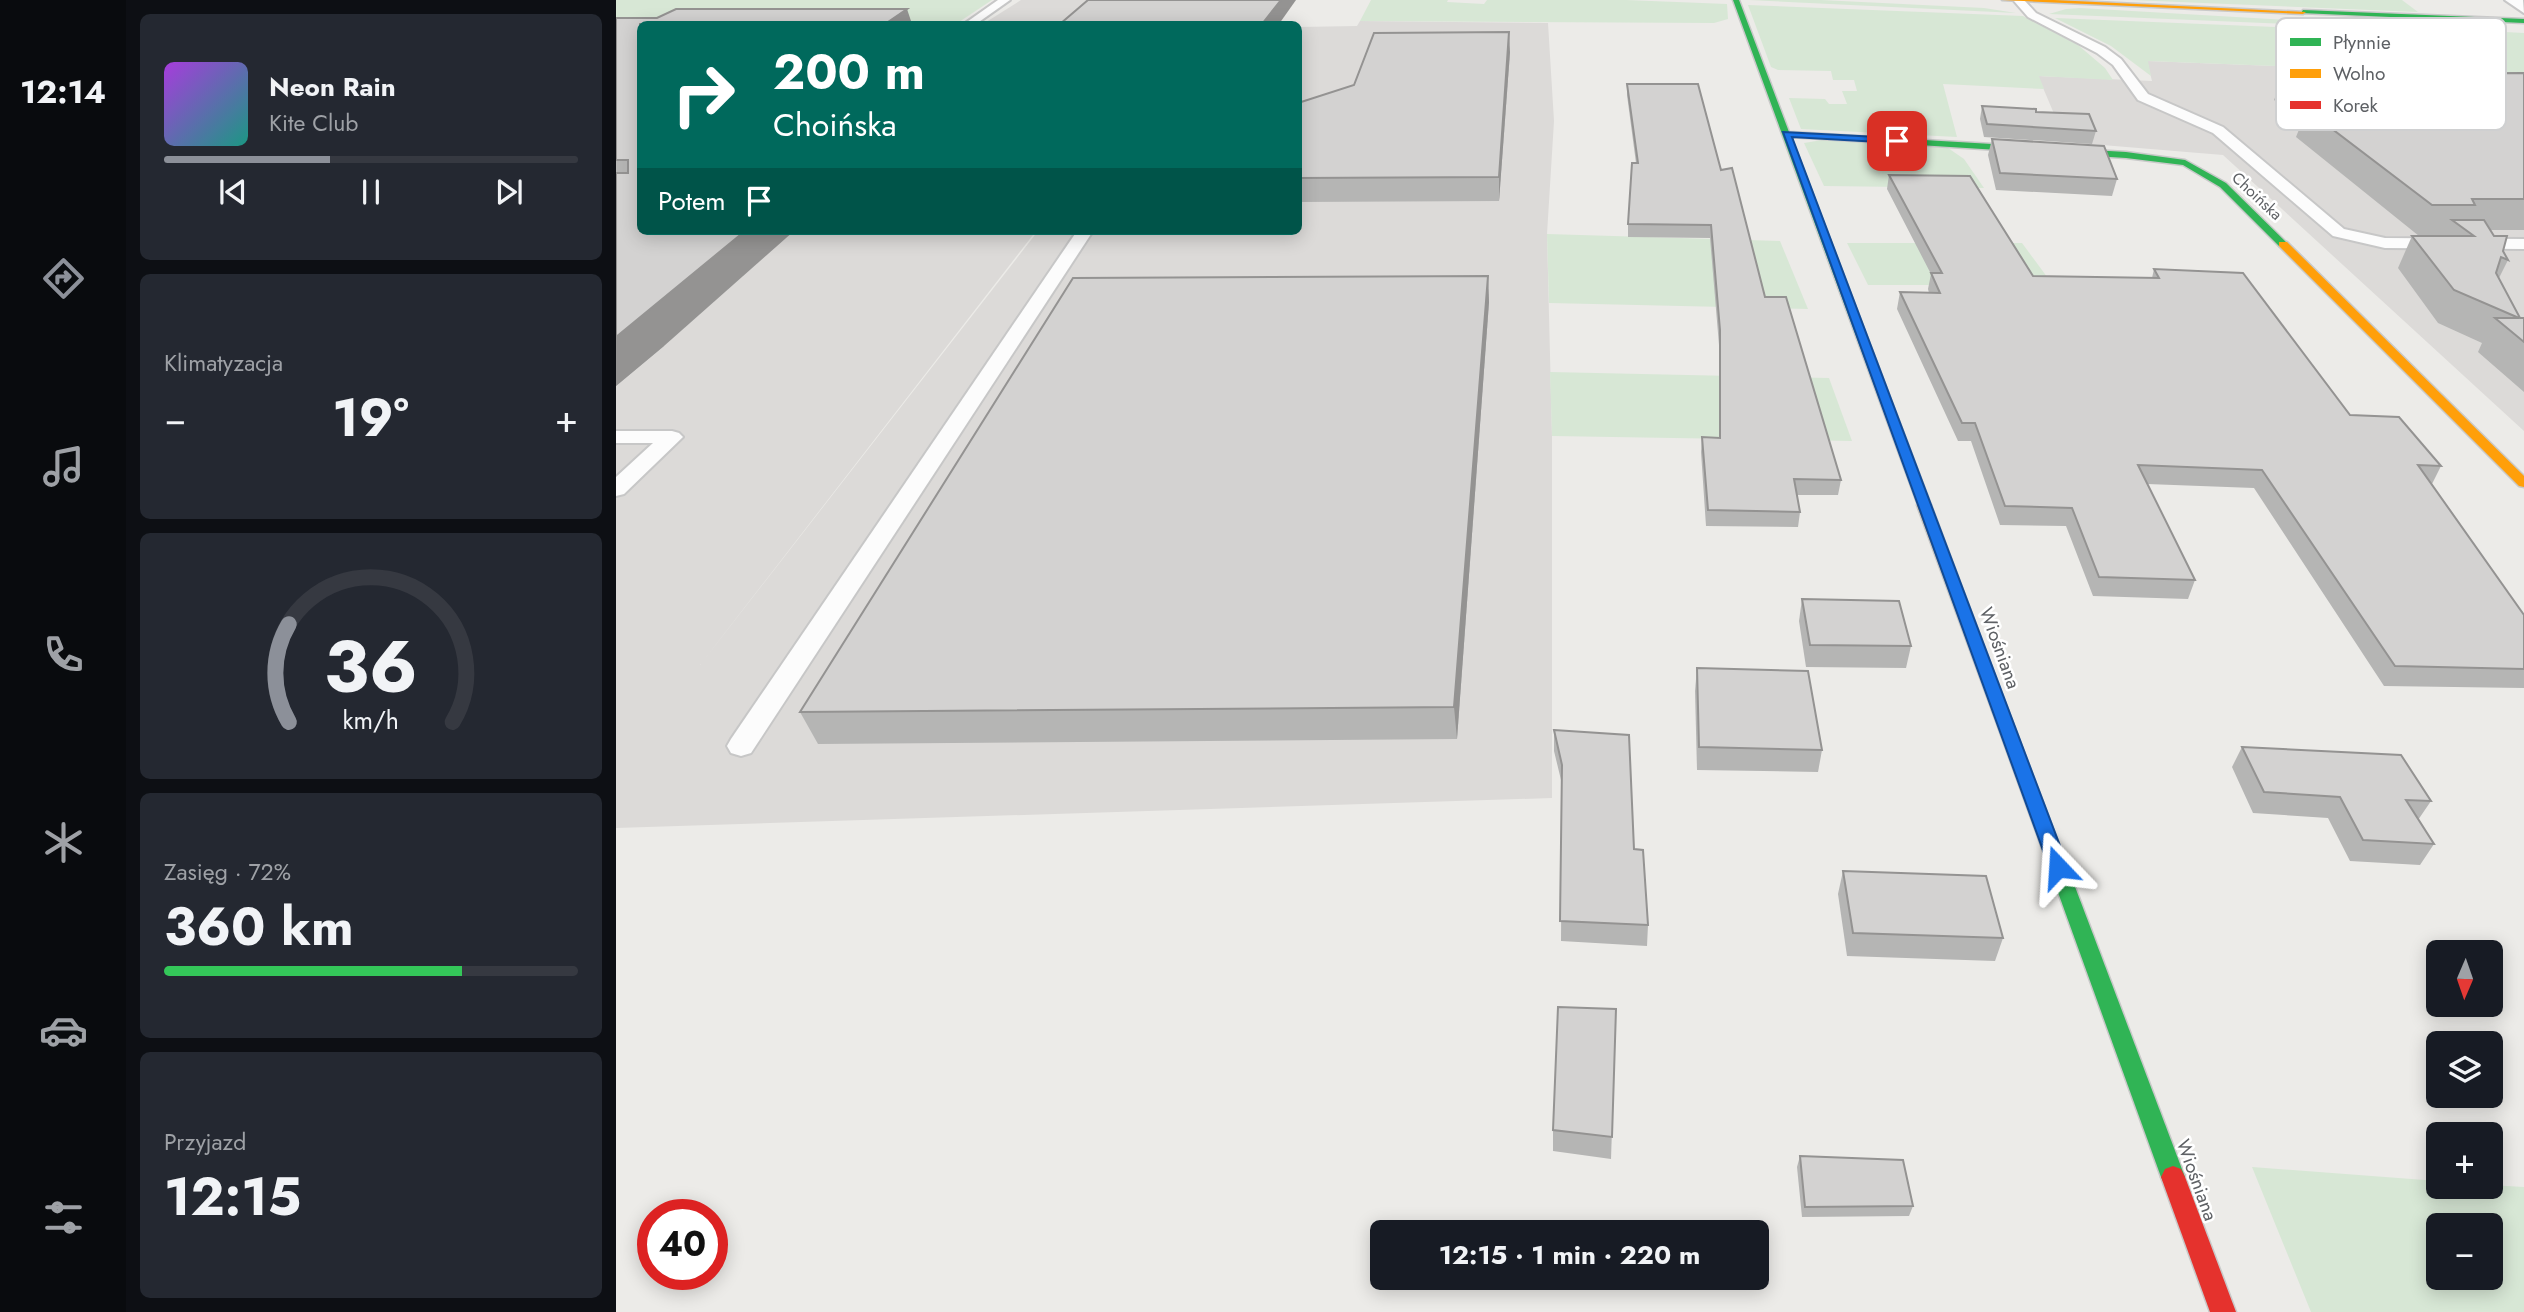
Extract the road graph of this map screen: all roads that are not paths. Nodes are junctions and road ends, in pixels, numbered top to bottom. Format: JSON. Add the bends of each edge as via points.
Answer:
{"nodes":[{"id":1,"x":1005,"y":0,"type":"edge"},
{"id":2,"x":1737,"y":0,"type":"edge"},
{"id":3,"x":2005,"y":0,"type":"edge"},
{"id":4,"x":2513,"y":0,"type":"edge"},
{"id":5,"x":2018,"y":1,"type":"edge"},
{"id":6,"x":2524,"y":8,"type":"edge"},
{"id":7,"x":2448,"y":18,"type":"edge"},
{"id":8,"x":2506,"y":20,"type":"edge"},
{"id":9,"x":974,"y":21,"type":"edge"},
{"id":10,"x":2524,"y":21,"type":"edge"},
{"id":11,"x":1786,"y":134,"type":"junction"},
{"id":12,"x":1082,"y":235,"type":"edge"},
{"id":13,"x":2524,"y":244,"type":"edge"},
{"id":14,"x":616,"y":437,"type":"edge"},
{"id":15,"x":2524,"y":483,"type":"edge"},
{"id":16,"x":616,"y":489,"type":"edge"},
{"id":17,"x":741,"y":746,"type":"dead end"},
{"id":18,"x":2223,"y":1312,"type":"edge"}],
"edges":[{"from":1,"to":9,"type":"lane"},
{"from":2,"to":11,"type":"street","name":"Wiośniana"},
{"from":3,"to":5,"type":"street"},
{"from":4,"to":6,"type":"street"},
{"from":5,"to":7,"type":"street"},
{"from":5,"to":13,"type":"lane","via":[[2040,20],[2102,50],[2143,97],[2218,130],[2339,233],[2385,243]]},
{"from":8,"to":10,"type":"street"},
{"from":11,"to":15,"type":"street","name":"Choińska","via":[[2126,155],[2185,163],[2223,185]]},
{"from":11,"to":18,"type":"street","name":"Wiośniana"},
{"from":12,"to":17,"type":"lane"},
{"from":14,"to":16,"type":"lane","via":[[672,437]]}]}
